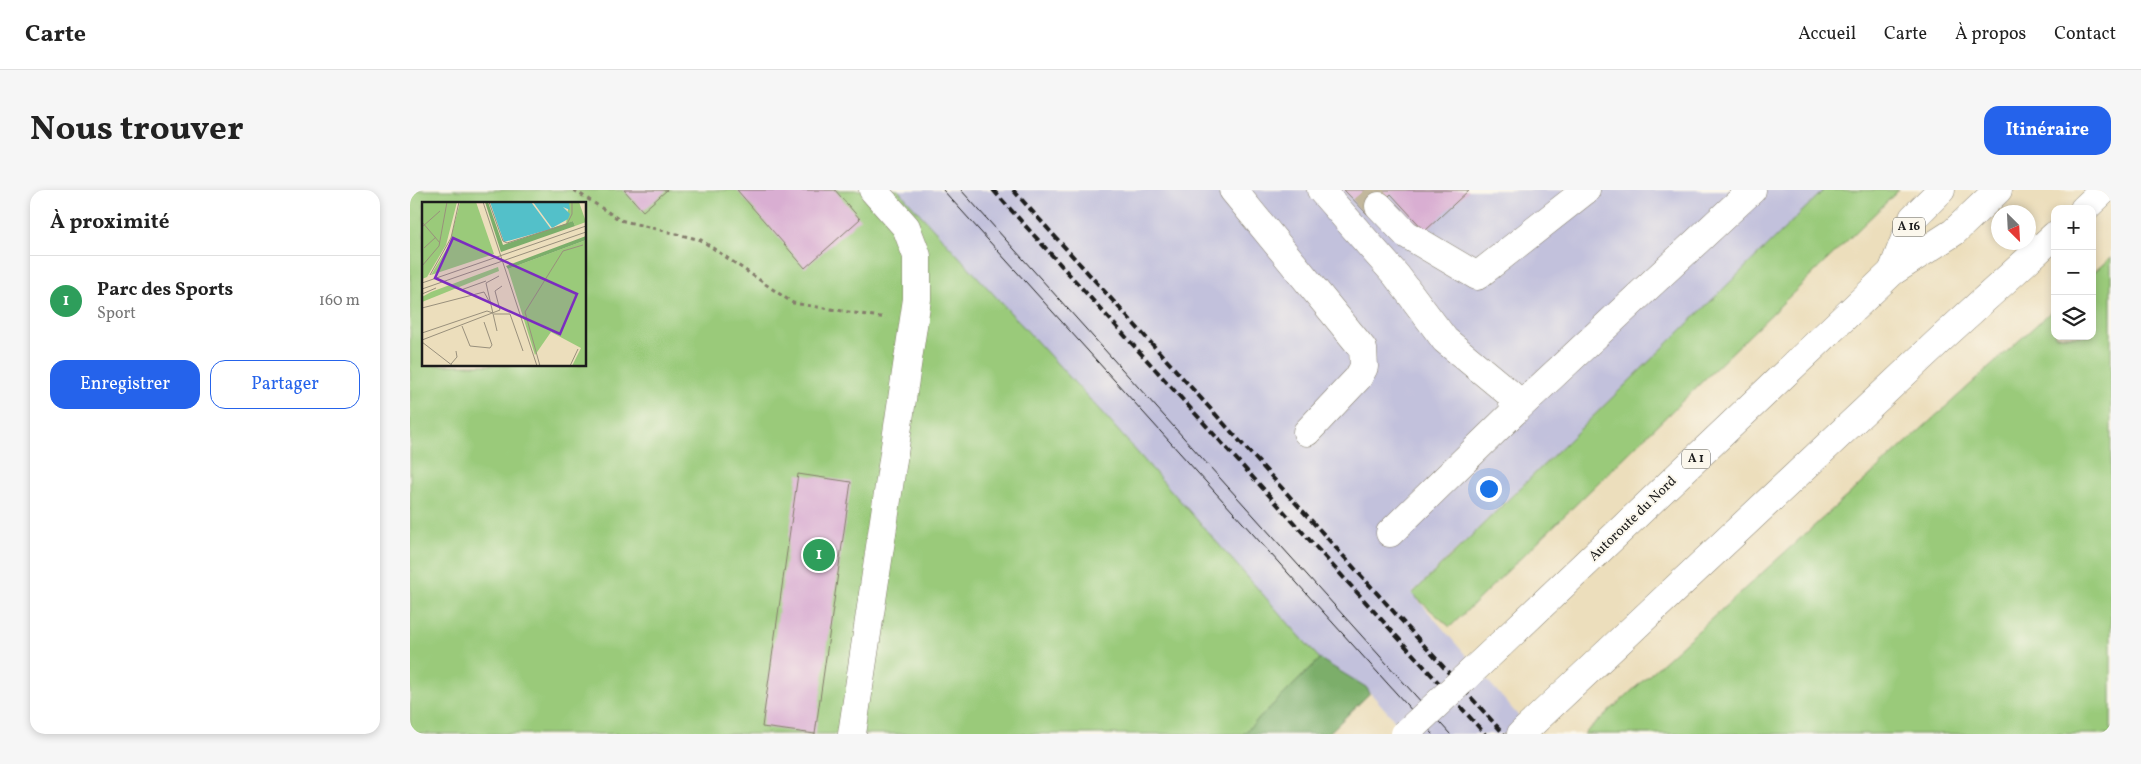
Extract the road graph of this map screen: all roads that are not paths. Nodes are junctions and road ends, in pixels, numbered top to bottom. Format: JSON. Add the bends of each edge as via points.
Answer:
{"nodes":[{"id":1,"x":872,"y":190,"type":"edge"},
{"id":2,"x":1233,"y":190,"type":"edge"},
{"id":3,"x":1321,"y":190,"type":"edge"},
{"id":4,"x":1586,"y":190,"type":"edge"},
{"id":5,"x":1752,"y":190,"type":"edge"},
{"id":6,"x":1941,"y":190,"type":"edge"},
{"id":7,"x":1998,"y":190,"type":"edge"},
{"id":8,"x":2104,"y":190,"type":"edge"},
{"id":9,"x":2088,"y":205,"type":"edge"},
{"id":10,"x":1379,"y":206,"type":"tunnel mouth"},
{"id":11,"x":2051,"y":239,"type":"edge"},
{"id":12,"x":1892,"y":272,"type":"junction"},
{"id":13,"x":1516,"y":410,"type":"junction"},
{"id":14,"x":1307,"y":432,"type":"dead end"},
{"id":15,"x":1390,"y":533,"type":"dead end"},
{"id":16,"x":852,"y":734,"type":"edge"},
{"id":17,"x":1405,"y":734,"type":"edge"},
{"id":18,"x":1520,"y":734,"type":"edge"}],
"edges":[{"from":1,"to":16,"type":"main road","via":[[906,227],[917,256],[917,299]]},
{"from":2,"to":14,"type":"main road","via":[[1363,349],[1364,367],[1358,378]]},
{"from":3,"to":13,"type":"main road","via":[[1396,275],[1445,340],[1510,394]]},
{"from":4,"to":10,"type":"main road","via":[[1477,276],[1406,234]]},
{"from":5,"to":13,"type":"main road"},
{"from":6,"to":12,"type":"main road","number":"A 16","via":[[1913,218]]},
{"from":7,"to":12,"type":"main road","name":"Autoroute du Nord","number":"A 1","via":[[1954,232]]},
{"from":8,"to":9,"type":"main road"},
{"from":11,"to":18,"type":"main road"},
{"from":12,"to":17,"type":"main road","name":"Autoroute du Nord","number":"A 1","bridge":true},
{"from":13,"to":15,"type":"main road"}]}
